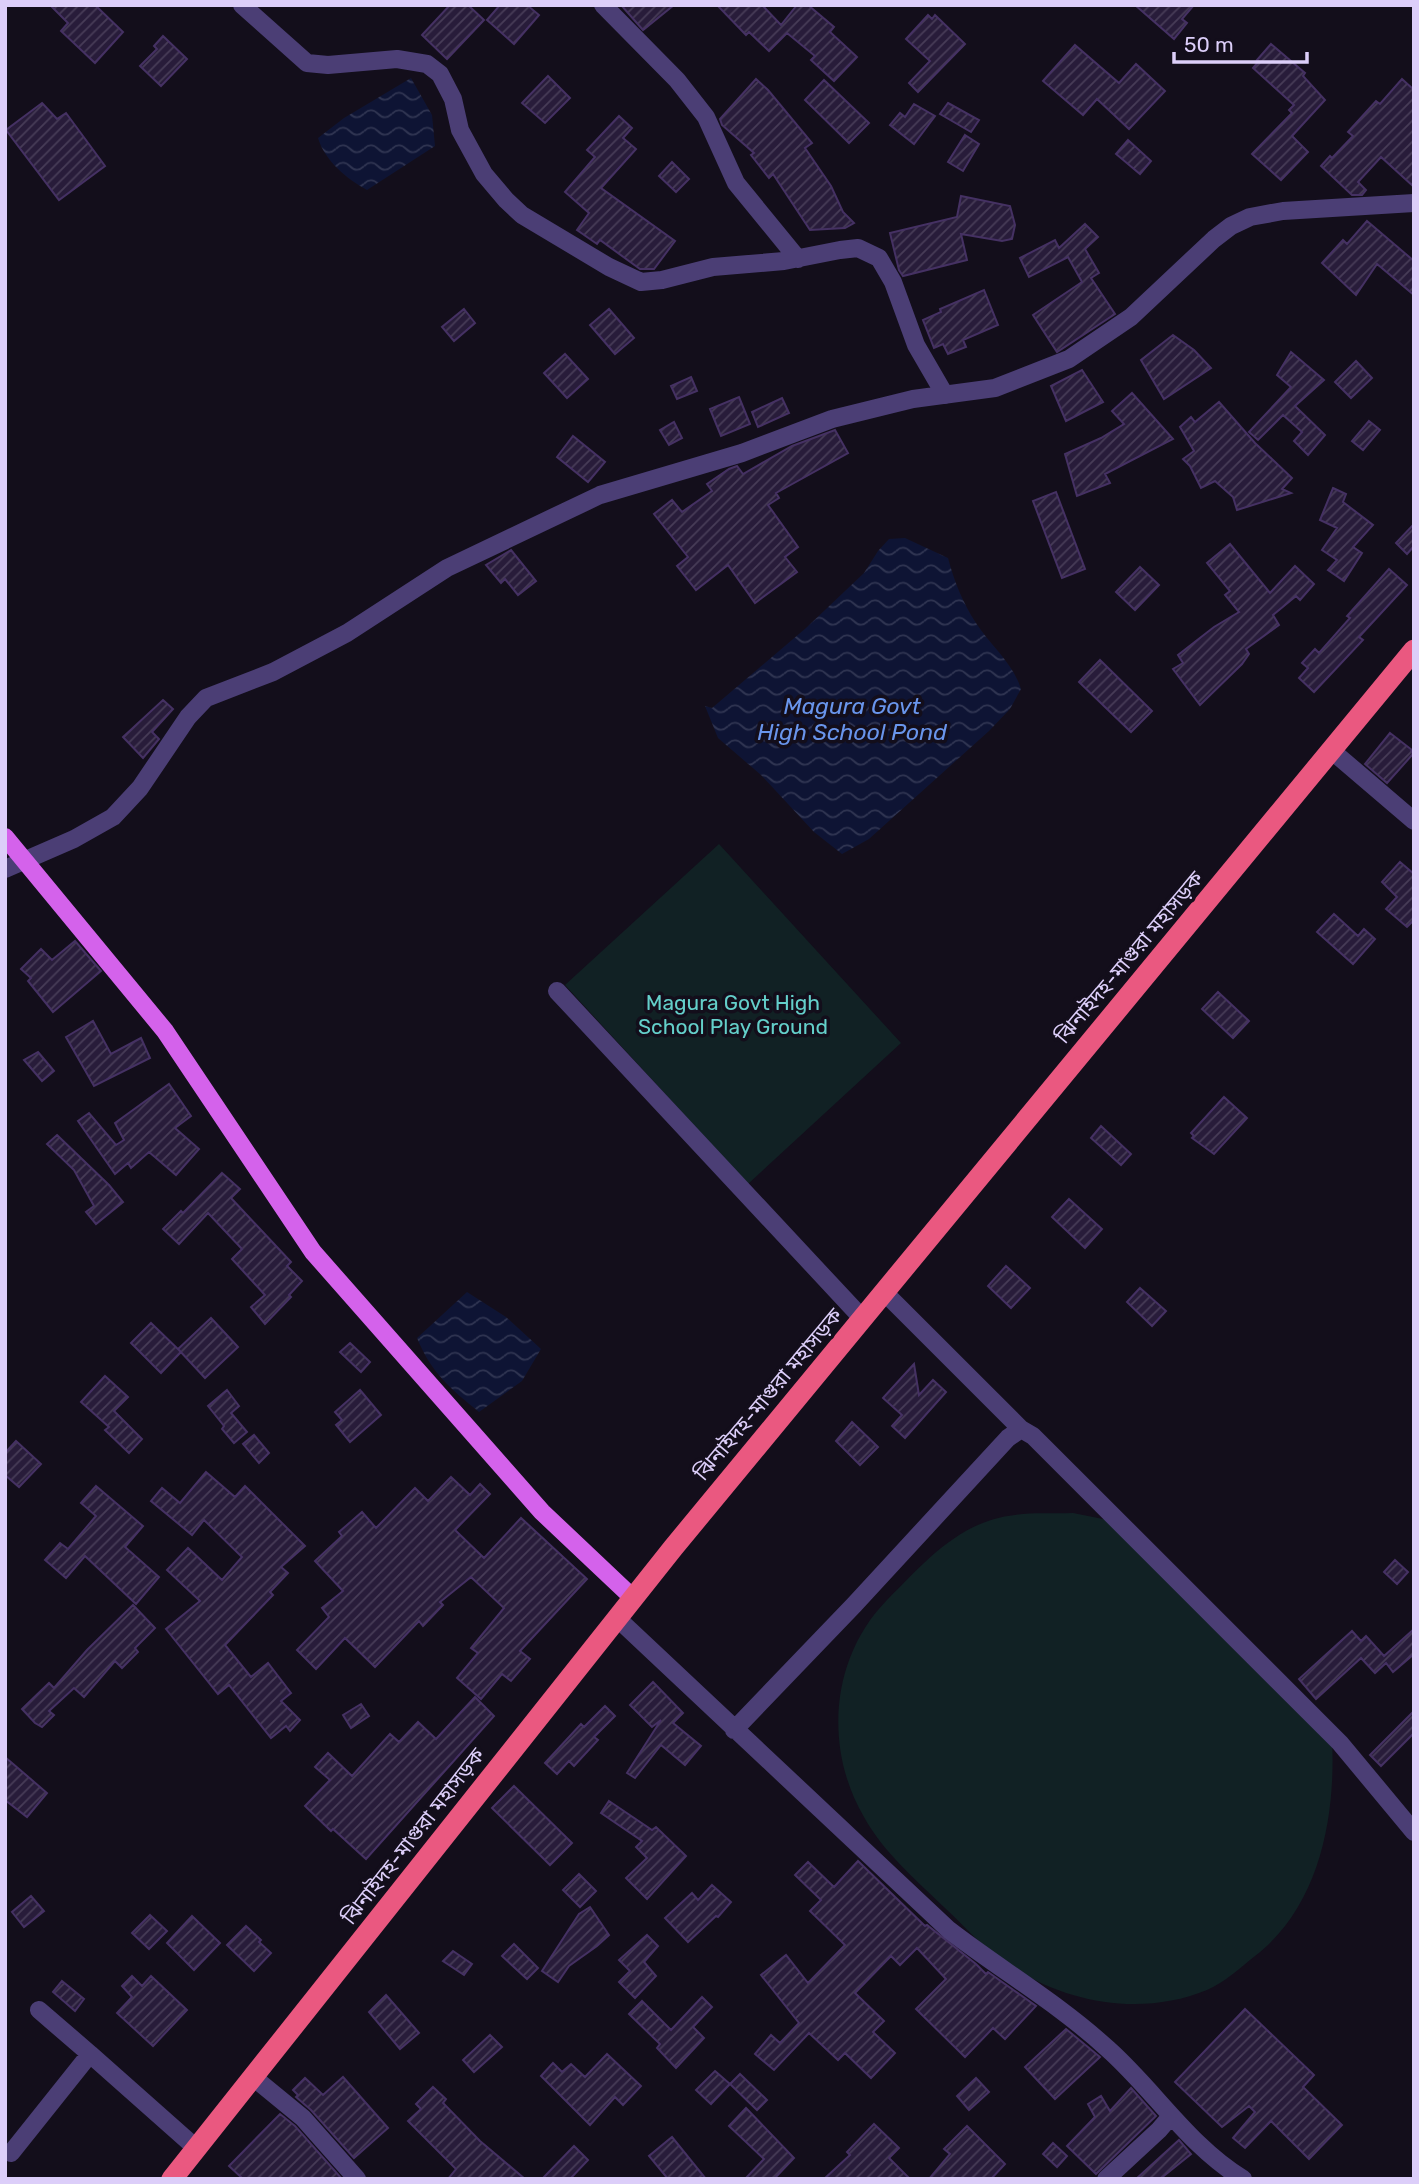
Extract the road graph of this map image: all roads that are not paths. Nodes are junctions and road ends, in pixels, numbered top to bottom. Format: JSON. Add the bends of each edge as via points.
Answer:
{"nodes":[{"id":1,"x":242,"y":5,"type":"edge"},
{"id":2,"x":603,"y":5,"type":"edge"},
{"id":3,"x":1414,"y":203,"type":"edge"},
{"id":4,"x":798,"y":258,"type":"junction"},
{"id":5,"x":945,"y":395,"type":"junction"},
{"id":6,"x":1414,"y":650,"type":"edge"},
{"id":7,"x":1331,"y":750,"type":"junction"},
{"id":8,"x":1414,"y":821,"type":"edge"},
{"id":9,"x":5,"y":837,"type":"edge"},
{"id":10,"x":24,"y":860,"type":"junction"},
{"id":11,"x":5,"y":869,"type":"edge"},
{"id":12,"x":557,"y":991,"type":"dead end"},
{"id":13,"x":884,"y":1292,"type":"junction"},
{"id":14,"x":862,"y":1318,"type":"junction"},
{"id":15,"x":1021,"y":1429,"type":"junction"},
{"id":16,"x":633,"y":1598,"type":"junction"},
{"id":17,"x":617,"y":1618,"type":"junction"},
{"id":18,"x":734,"y":1730,"type":"junction"},
{"id":19,"x":1414,"y":1832,"type":"edge"},
{"id":20,"x":39,"y":2010,"type":"dead end"},
{"id":21,"x":90,"y":2054,"type":"junction"},
{"id":22,"x":253,"y":2077,"type":"junction"},
{"id":23,"x":1171,"y":2116,"type":"junction"},
{"id":24,"x":196,"y":2148,"type":"junction"},
{"id":25,"x":11,"y":2153,"type":"dead end"},
{"id":26,"x":172,"y":2179,"type":"edge"},
{"id":27,"x":357,"y":2179,"type":"edge"},
{"id":28,"x":1106,"y":2179,"type":"edge"},
{"id":29,"x":1243,"y":2179,"type":"edge"}],
"edges":[{"from":1,"to":4,"type":"street","via":[[307,63],[397,59],[427,64],[440,74],[460,130],[484,174],[506,200],[522,215],[641,282],[713,267]]},
{"from":2,"to":4,"type":"street","via":[[677,80],[706,117],[736,183]]},
{"from":3,"to":5,"type":"street","via":[[1250,217],[1214,239],[1131,317],[1069,359],[995,388]]},
{"from":4,"to":5,"type":"street","via":[[858,248],[879,258],[916,345]]},
{"from":5,"to":10,"type":"street","via":[[832,419],[742,453],[600,495],[447,568],[347,633],[273,671],[206,698],[113,817]]},
{"from":6,"to":7,"type":"highway","name":"ঝিনাইদহ-মাগুরা মহাসড়ক"},
{"from":7,"to":8,"type":"street"},
{"from":7,"to":13,"type":"highway","name":"ঝিনাইদহ-মাগুরা মহাসড়ক"},
{"from":9,"to":10,"type":"main road"},
{"from":10,"to":11,"type":"street"},
{"from":10,"to":16,"type":"main road","via":[[165,1031],[313,1252],[542,1512]]},
{"from":12,"to":14,"type":"street"},
{"from":13,"to":14,"type":"highway","name":"ঝিনাইদহ-মাগুরা মহাসড়ক"},
{"from":13,"to":15,"type":"street"},
{"from":14,"to":16,"type":"highway","name":"ঝিনাইদহ-মাগুরা মহাসড়ক"},
{"from":15,"to":18,"type":"street"},
{"from":15,"to":19,"type":"street","via":[[1340,1743]]},
{"from":16,"to":17,"type":"highway","name":"ঝিনাইদহ-মাগুরা মহাসড়ক"},
{"from":17,"to":18,"type":"street"},
{"from":17,"to":22,"type":"highway","name":"ঝিনাইদহ-মাগুরা মহাসড়ক"},
{"from":18,"to":23,"type":"street","via":[[949,1930],[1108,2049]]},
{"from":20,"to":21,"type":"street"},
{"from":21,"to":24,"type":"street"},
{"from":21,"to":25,"type":"street"},
{"from":22,"to":24,"type":"highway","name":"ঝিনাইদহ-মাগুরা মহাসড়ক"},
{"from":22,"to":27,"type":"street","via":[[303,2118]]},
{"from":23,"to":28,"type":"street"},
{"from":23,"to":29,"type":"street","via":[[1199,2146]]},
{"from":24,"to":26,"type":"highway","name":"ঝিনাইদহ-মাগুরা মহাসড়ক"}]}
